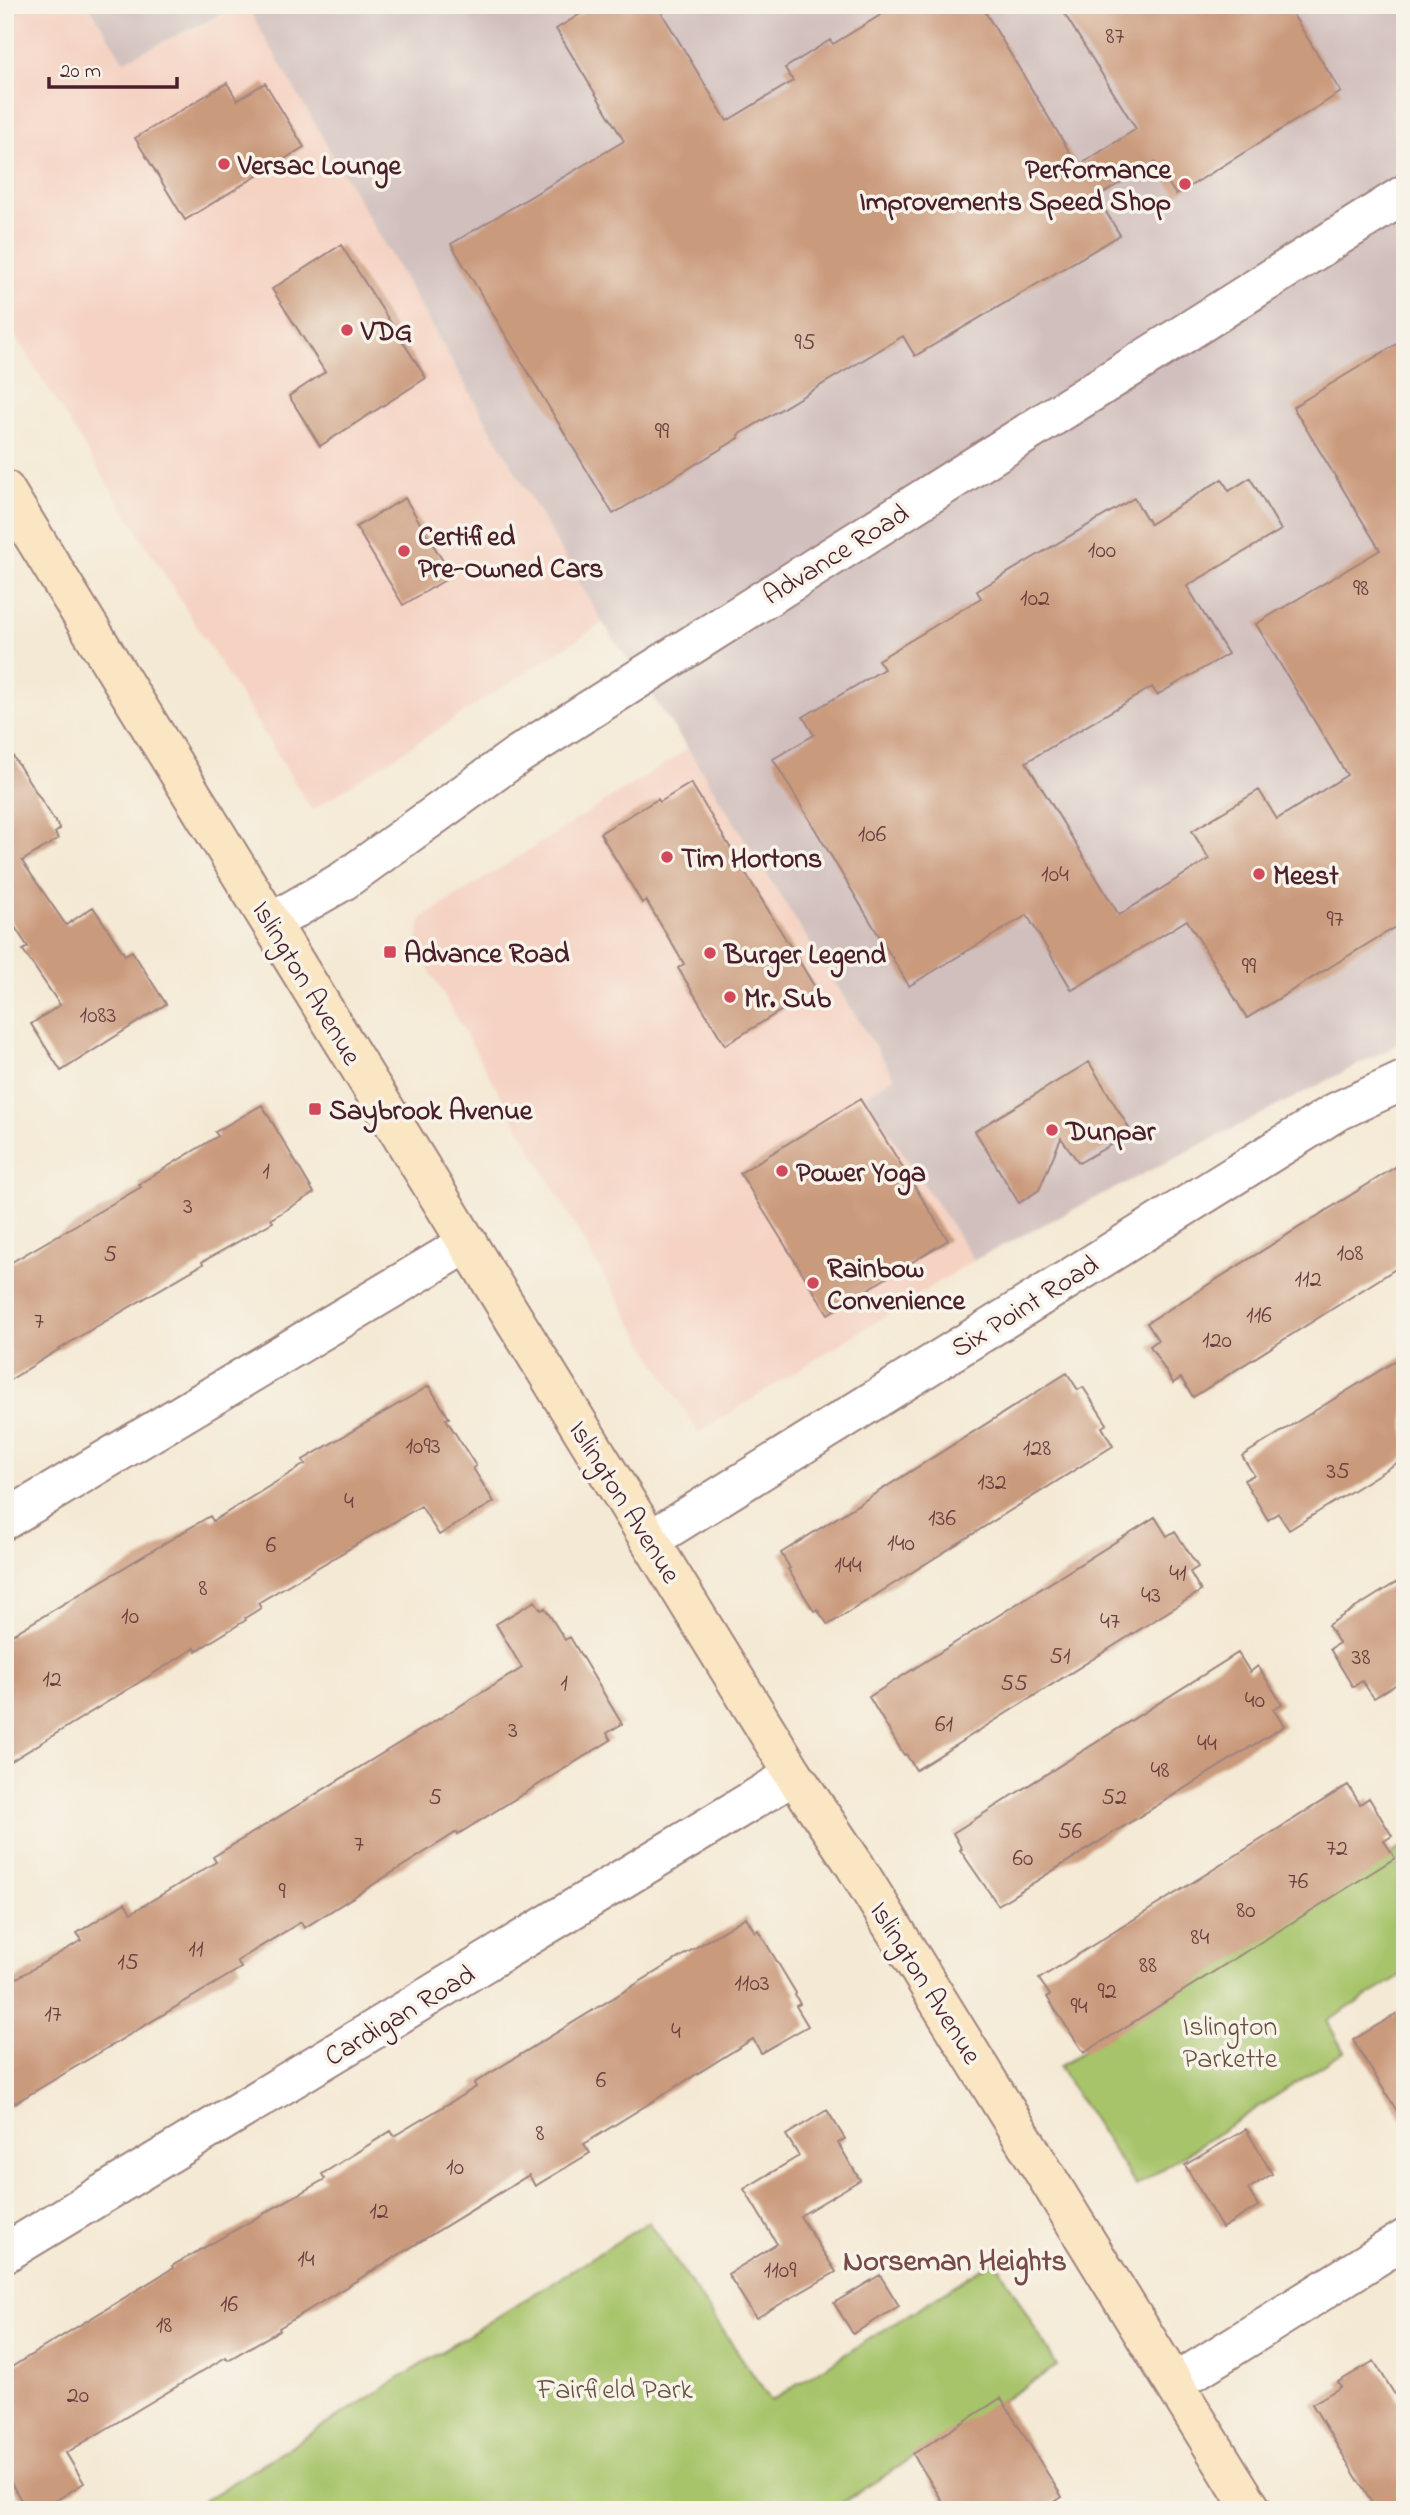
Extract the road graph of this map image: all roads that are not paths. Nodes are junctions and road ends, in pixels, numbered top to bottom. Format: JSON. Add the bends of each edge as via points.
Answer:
{"nodes":[{"id":1,"x":1405,"y":194,"type":"edge"},
{"id":2,"x":5,"y":489,"type":"edge"},
{"id":3,"x":272,"y":922,"type":"junction"},
{"id":4,"x":1405,"y":1080,"type":"edge"},
{"id":5,"x":468,"y":1243,"type":"junction"},
{"id":6,"x":5,"y":1520,"type":"edge"},
{"id":7,"x":650,"y":1540,"type":"junction"},
{"id":8,"x":794,"y":1775,"type":"junction"},
{"id":9,"x":1405,"y":2239,"type":"edge"},
{"id":10,"x":5,"y":2253,"type":"edge"},
{"id":11,"x":1175,"y":2383,"type":"junction"},
{"id":12,"x":1252,"y":2510,"type":"edge"}],
"edges":[{"from":1,"to":3,"type":"street","name":"Advance Road","via":[[518,755],[343,881]]},
{"from":2,"to":3,"type":"main road","name":"Islington Avenue"},
{"from":3,"to":5,"type":"main road","name":"Islington Avenue"},
{"from":4,"to":7,"type":"street","name":"Six Point Road","via":[[1314,1125]]},
{"from":5,"to":6,"type":"street"},
{"from":5,"to":7,"type":"main road","name":"Islington Avenue"},
{"from":7,"to":8,"type":"main road","name":"Islington Avenue"},
{"from":8,"to":10,"type":"street","name":"Cardigan Road"},
{"from":8,"to":11,"type":"main road","name":"Islington Avenue","via":[[861,1875]]},
{"from":9,"to":11,"type":"street"},
{"from":11,"to":12,"type":"main road","name":"Islington Avenue"}]}
